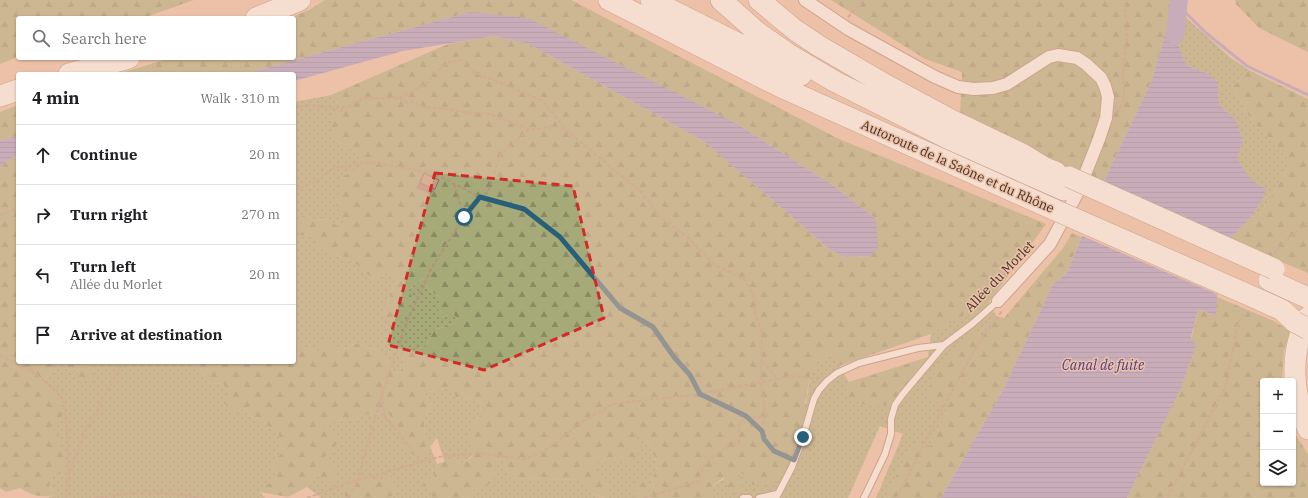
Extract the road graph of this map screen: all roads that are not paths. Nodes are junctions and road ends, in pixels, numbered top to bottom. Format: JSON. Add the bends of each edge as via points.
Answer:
{"nodes":[{"id":1,"x":300,"y":0,"type":"edge"},
{"id":2,"x":609,"y":0,"type":"edge"},
{"id":3,"x":651,"y":0,"type":"edge"},
{"id":4,"x":721,"y":0,"type":"edge"},
{"id":5,"x":727,"y":0,"type":"edge"},
{"id":6,"x":759,"y":0,"type":"edge"},
{"id":7,"x":805,"y":0,"type":"edge"},
{"id":8,"x":261,"y":16,"type":"edge"},
{"id":9,"x":121,"y":60,"type":"edge"},
{"id":10,"x":76,"y":72,"type":"edge"},
{"id":11,"x":834,"y":81,"type":"junction"},
{"id":12,"x":16,"y":91,"type":"edge"},
{"id":13,"x":0,"y":96,"type":"edge"},
{"id":14,"x":1045,"y":168,"type":"junction"},
{"id":15,"x":1066,"y":184,"type":"junction"},
{"id":16,"x":998,"y":301,"type":"joint"},
{"id":17,"x":1301,"y":305,"type":"edge"},
{"id":18,"x":944,"y":345,"type":"junction"},
{"id":19,"x":1308,"y":428,"type":"edge"},
{"id":20,"x":777,"y":496,"type":"edge"},
{"id":21,"x":743,"y":498,"type":"edge"},
{"id":22,"x":750,"y":498,"type":"edge"},
{"id":23,"x":759,"y":498,"type":"edge"},
{"id":24,"x":864,"y":498,"type":"edge"}],
"edges":[{"from":1,"to":8,"type":"highway"},
{"from":2,"to":17,"type":"highway","name":"Autoroute de la Saône et du Rhône","bridge":true,"via":[[781,87],[1055,210],[1252,304]]},
{"from":3,"to":11,"type":"highway","via":[[817,83]]},
{"from":4,"to":11,"type":"highway","via":[[757,32]]},
{"from":5,"to":14,"type":"highway","via":[[734,2],[851,81],[962,133]]},
{"from":6,"to":14,"type":"highway","via":[[795,30],[825,50],[953,121],[1022,154]]},
{"from":7,"to":16,"type":"street","name":"Allée du Morlet","via":[[848,29],[958,87],[993,88],[1007,84],[1049,57],[1058,55],[1077,58],[1101,78],[1108,97],[1106,118],[1078,192],[1050,244]]},
{"from":9,"to":10,"type":"highway"},
{"from":11,"to":15,"type":"highway","via":[[947,138]]},
{"from":12,"to":13,"type":"highway"},
{"from":14,"to":15,"type":"highway"},
{"from":15,"to":17,"type":"highway","via":[[1271,274]]},
{"from":16,"to":18,"type":"lane","name":"Allée du Morlet"},
{"from":17,"to":19,"type":"highway","via":[[1294,372],[1296,393]]},
{"from":18,"to":20,"type":"lane","via":[[918,348],[859,363],[837,373],[827,381],[814,399],[794,460]]},
{"from":18,"to":24,"type":"lane","name":"Allée du Morlet","via":[[894,405],[890,419],[891,434],[885,454]]},
{"from":20,"to":23,"type":"lane"},
{"from":21,"to":22,"type":"lane"}]}
